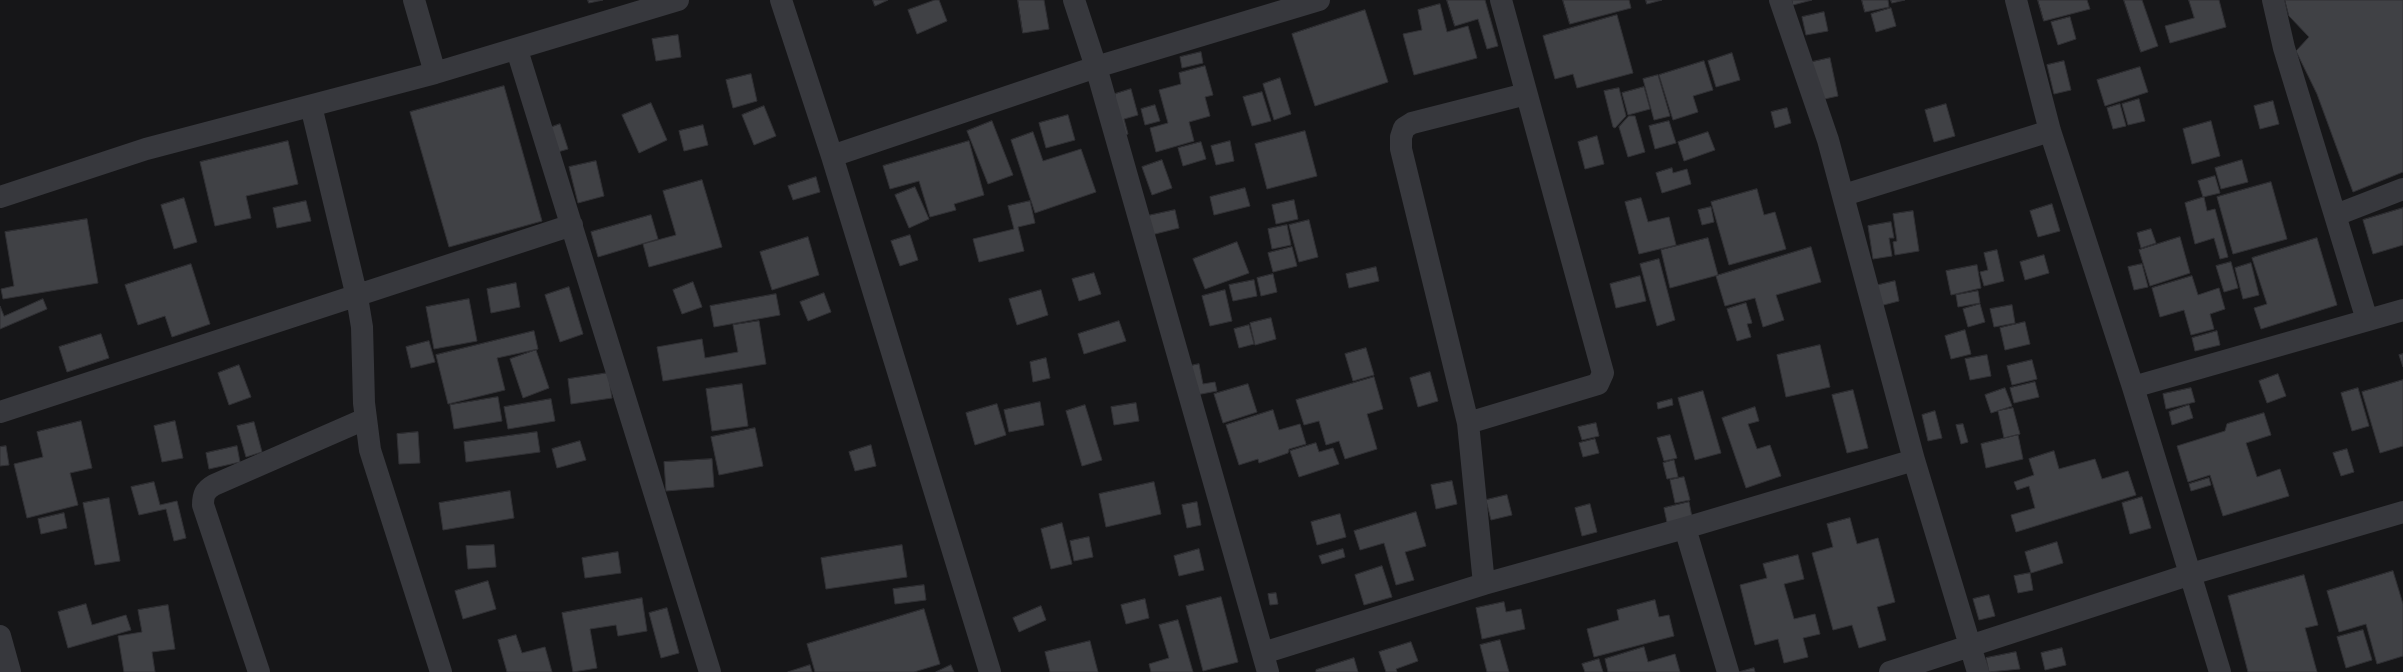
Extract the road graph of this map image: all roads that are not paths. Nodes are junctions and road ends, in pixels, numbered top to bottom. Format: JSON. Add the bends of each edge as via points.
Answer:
{"nodes":[{"id":1,"x":414,"y":0,"type":"edge"},
{"id":2,"x":678,"y":0,"type":"edge"},
{"id":3,"x":781,"y":0,"type":"edge"},
{"id":4,"x":1074,"y":0,"type":"edge"},
{"id":5,"x":1319,"y":0,"type":"edge"},
{"id":6,"x":1500,"y":0,"type":"edge"},
{"id":7,"x":1780,"y":0,"type":"edge"},
{"id":8,"x":2016,"y":0,"type":"edge"},
{"id":9,"x":2273,"y":0,"type":"edge"},
{"id":10,"x":517,"y":50,"type":"junction"},
{"id":11,"x":1096,"y":67,"type":"junction"},
{"id":12,"x":435,"y":74,"type":"junction"},
{"id":13,"x":1526,"y":94,"type":"junction"},
{"id":14,"x":311,"y":106,"type":"junction"},
{"id":15,"x":2050,"y":132,"type":"junction"},
{"id":16,"x":832,"y":156,"type":"junction"},
{"id":17,"x":2403,"y":189,"type":"edge"},
{"id":18,"x":1844,"y":196,"type":"junction"},
{"id":19,"x":0,"y":198,"type":"edge"},
{"id":20,"x":2336,"y":215,"type":"junction"},
{"id":21,"x":572,"y":225,"type":"junction"},
{"id":22,"x":357,"y":297,"type":"junction"},
{"id":23,"x":2403,"y":310,"type":"edge"},
{"id":24,"x":2367,"y":320,"type":"junction"},
{"id":25,"x":2133,"y":387,"type":"junction"},
{"id":26,"x":0,"y":412,"type":"edge"},
{"id":27,"x":365,"y":419,"type":"junction"},
{"id":28,"x":1468,"y":423,"type":"junction"},
{"id":29,"x":1914,"y":460,"type":"junction"},
{"id":30,"x":2403,"y":512,"type":"edge"},
{"id":31,"x":1686,"y":528,"type":"junction"},
{"id":32,"x":2191,"y":574,"type":"junction"},
{"id":33,"x":1484,"y":584,"type":"junction"},
{"id":34,"x":0,"y":636,"type":"edge"},
{"id":35,"x":1971,"y":646,"type":"junction"},
{"id":36,"x":1265,"y":663,"type":"edge"},
{"id":37,"x":10,"y":672,"type":"edge"},
{"id":38,"x":259,"y":672,"type":"edge"},
{"id":39,"x":441,"y":672,"type":"edge"},
{"id":40,"x":710,"y":672,"type":"edge"},
{"id":41,"x":990,"y":672,"type":"edge"},
{"id":42,"x":1728,"y":672,"type":"edge"},
{"id":43,"x":1890,"y":672,"type":"edge"},
{"id":44,"x":1978,"y":672,"type":"edge"},
{"id":45,"x":2220,"y":672,"type":"edge"}],
"edges":[{"from":1,"to":12,"type":"street"},
{"from":2,"to":10,"type":"street"},
{"from":3,"to":16,"type":"street"},
{"from":4,"to":11,"type":"street"},
{"from":5,"to":11,"type":"street"},
{"from":6,"to":13,"type":"street"},
{"from":7,"to":18,"type":"street","via":[[1828,140]]},
{"from":8,"to":15,"type":"street"},
{"from":9,"to":20,"type":"street","via":[[2284,48]]},
{"from":10,"to":12,"type":"street"},
{"from":10,"to":21,"type":"street"},
{"from":11,"to":16,"type":"street"},
{"from":11,"to":36,"type":"street"},
{"from":12,"to":14,"type":"street"},
{"from":13,"to":28,"type":"street","via":[[1412,123],[1404,128],[1401,137],[1401,148]]},
{"from":13,"to":28,"type":"street","via":[[1603,373],[1602,380],[1598,384]]},
{"from":14,"to":19,"type":"street","via":[[146,149]]},
{"from":14,"to":22,"type":"street"},
{"from":15,"to":18,"type":"street"},
{"from":15,"to":25,"type":"street"},
{"from":16,"to":41,"type":"street"},
{"from":17,"to":20,"type":"street"},
{"from":18,"to":29,"type":"street"},
{"from":20,"to":24,"type":"street"},
{"from":21,"to":22,"type":"street"},
{"from":21,"to":40,"type":"street"},
{"from":22,"to":26,"type":"street"},
{"from":22,"to":27,"type":"street","via":[[364,357]]},
{"from":23,"to":24,"type":"street"},
{"from":24,"to":25,"type":"street"},
{"from":25,"to":32,"type":"street"},
{"from":27,"to":38,"type":"street","via":[[214,485],[207,489],[203,497],[203,505]]},
{"from":27,"to":39,"type":"street","via":[[370,450]]},
{"from":28,"to":33,"type":"street"},
{"from":29,"to":31,"type":"street"},
{"from":29,"to":35,"type":"street"},
{"from":30,"to":32,"type":"street"},
{"from":31,"to":33,"type":"street"},
{"from":31,"to":42,"type":"street"},
{"from":32,"to":35,"type":"street"},
{"from":32,"to":45,"type":"street"},
{"from":33,"to":36,"type":"street"},
{"from":34,"to":37,"type":"street"},
{"from":35,"to":43,"type":"street"},
{"from":35,"to":44,"type":"street"}]}
